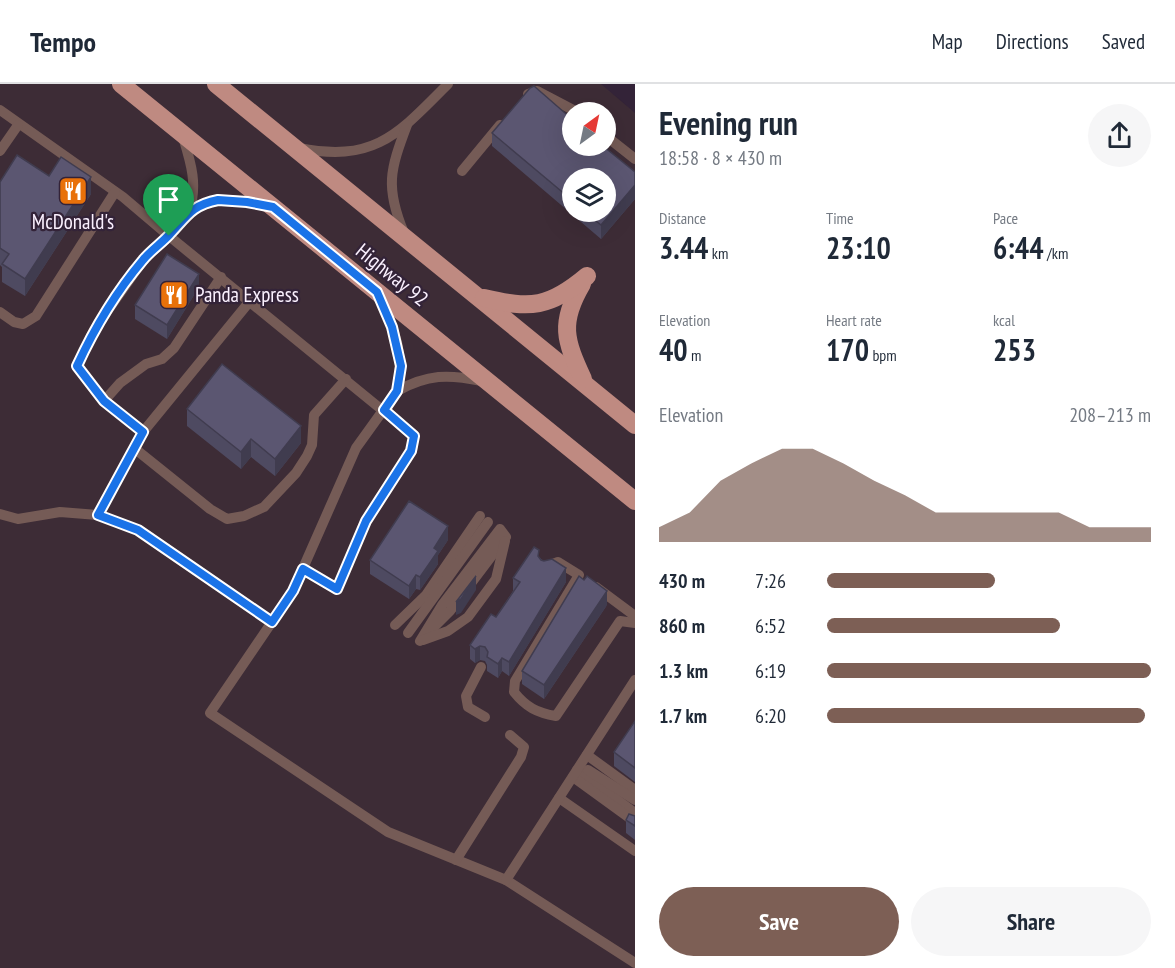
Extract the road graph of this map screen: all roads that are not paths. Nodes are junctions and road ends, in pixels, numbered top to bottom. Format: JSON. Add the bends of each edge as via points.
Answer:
{"nodes":[{"id":1,"x":121,"y":84,"type":"edge"},
{"id":2,"x":216,"y":84,"type":"edge"},
{"id":3,"x":448,"y":84,"type":"edge"},
{"id":4,"x":519,"y":102,"type":"edge"},
{"id":5,"x":562,"y":104,"type":"edge"},
{"id":6,"x":0,"y":110,"type":"edge"},
{"id":7,"x":507,"y":116,"type":"edge"},
{"id":8,"x":18,"y":124,"type":"junction"},
{"id":9,"x":407,"y":125,"type":"junction"},
{"id":10,"x":182,"y":134,"type":"junction"},
{"id":11,"x":616,"y":144,"type":"edge"},
{"id":12,"x":294,"y":147,"type":"junction"},
{"id":13,"x":0,"y":152,"type":"edge"},
{"id":14,"x":635,"y":159,"type":"edge"},
{"id":15,"x":462,"y":171,"type":"dead end"},
{"id":16,"x":115,"y":192,"type":"junction"},
{"id":17,"x":273,"y":207,"type":"junction"},
{"id":18,"x":189,"y":212,"type":"junction"},
{"id":19,"x":169,"y":236,"type":"junction"},
{"id":20,"x":405,"y":236,"type":"junction"},
{"id":21,"x":221,"y":277,"type":"junction"},
{"id":22,"x":377,"y":292,"type":"junction"},
{"id":23,"x":478,"y":296,"type":"junction"},
{"id":24,"x":250,"y":301,"type":"junction"},
{"id":25,"x":0,"y":312,"type":"edge"},
{"id":26,"x":346,"y":379,"type":"junction"},
{"id":27,"x":489,"y":383,"type":"junction"},
{"id":28,"x":585,"y":384,"type":"junction"},
{"id":29,"x":397,"y":391,"type":"junction"},
{"id":30,"x":104,"y":401,"type":"junction"},
{"id":31,"x":384,"y":410,"type":"junction"},
{"id":32,"x":635,"y":424,"type":"edge"},
{"id":33,"x":143,"y":432,"type":"junction"},
{"id":34,"x":135,"y":448,"type":"junction"},
{"id":35,"x":635,"y":501,"type":"edge"},
{"id":36,"x":0,"y":514,"type":"edge"},
{"id":37,"x":98,"y":515,"type":"junction"},
{"id":38,"x":503,"y":533,"type":"joint"},
{"id":39,"x":545,"y":567,"type":"edge"},
{"id":40,"x":303,"y":569,"type":"junction"},
{"id":41,"x":579,"y":575,"type":"junction"},
{"id":42,"x":635,"y":616,"type":"edge"},
{"id":43,"x":272,"y":622,"type":"junction"},
{"id":44,"x":635,"y":623,"type":"edge"},
{"id":45,"x":395,"y":625,"type":"dead end"},
{"id":46,"x":408,"y":633,"type":"dead end"},
{"id":47,"x":481,"y":667,"type":"dead end"},
{"id":48,"x":635,"y":680,"type":"edge"},
{"id":49,"x":485,"y":717,"type":"dead end"},
{"id":50,"x":510,"y":735,"type":"dead end"},
{"id":51,"x":587,"y":755,"type":"junction"},
{"id":52,"x":576,"y":770,"type":"junction"},
{"id":53,"x":635,"y":790,"type":"edge"},
{"id":54,"x":559,"y":798,"type":"junction"},
{"id":55,"x":635,"y":800,"type":"edge"},
{"id":56,"x":635,"y":813,"type":"edge"},
{"id":57,"x":635,"y":822,"type":"edge"},
{"id":58,"x":635,"y":851,"type":"edge"},
{"id":59,"x":456,"y":860,"type":"junction"},
{"id":60,"x":506,"y":880,"type":"junction"},
{"id":61,"x":635,"y":963,"type":"edge"}],
"edges":[{"from":1,"to":10,"type":"main road","name":"Highway 92"},
{"from":2,"to":12,"type":"main road","name":"Highway 92"},
{"from":3,"to":9,"type":"lane"},
{"from":4,"to":5,"type":"lane","via":[[537,91]]},
{"from":6,"to":8,"type":"lane"},
{"from":7,"to":15,"type":"lane"},
{"from":8,"to":13,"type":"lane"},
{"from":8,"to":16,"type":"lane"},
{"from":9,"to":12,"type":"lane","via":[[385,141],[361,150],[336,153]]},
{"from":9,"to":20,"type":"lane","via":[[390,181]]},
{"from":10,"to":17,"type":"main road","name":"Highway 92"},
{"from":10,"to":18,"type":"lane","via":[[194,175]]},
{"from":11,"to":14,"type":"lane"},
{"from":12,"to":20,"type":"main road","name":"Highway 92"},
{"from":16,"to":19,"type":"lane"},
{"from":16,"to":25,"type":"lane","via":[[36,316],[22,324]]},
{"from":17,"to":18,"type":"lane","via":[[218,200]]},
{"from":17,"to":22,"type":"main road","name":"Highway 92"},
{"from":18,"to":19,"type":"lane"},
{"from":19,"to":21,"type":"lane"},
{"from":19,"to":30,"type":"lane","via":[[144,259],[94,330],[77,366]]},
{"from":20,"to":23,"type":"main road","name":"Highway 92"},
{"from":21,"to":24,"type":"lane"},
{"from":21,"to":30,"type":"lane","via":[[174,348],[120,382]]},
{"from":22,"to":27,"type":"main road","name":"Highway 92"},
{"from":22,"to":29,"type":"lane","via":[[400,356]]},
{"from":23,"to":28,"type":"main road","name":"Highway 92"},
{"from":23,"to":28,"type":"main road","via":[[513,304],[539,303],[558,297],[587,276],[570,308],[566,328],[573,358]]},
{"from":24,"to":26,"type":"lane"},
{"from":24,"to":33,"type":"lane"},
{"from":26,"to":31,"type":"lane"},
{"from":26,"to":34,"type":"lane","via":[[314,415],[312,445],[296,473],[264,507],[244,516],[227,519],[210,509]]},
{"from":27,"to":29,"type":"lane","via":[[445,376],[420,379]]},
{"from":27,"to":35,"type":"main road","name":"Highway 92"},
{"from":28,"to":32,"type":"main road","name":"Highway 92"},
{"from":29,"to":31,"type":"lane"},
{"from":30,"to":33,"type":"lane"},
{"from":31,"to":40,"type":"lane","via":[[356,448]]},
{"from":31,"to":40,"type":"lane","via":[[414,436],[411,451],[366,521],[337,589]]},
{"from":33,"to":34,"type":"lane"},
{"from":34,"to":37,"type":"lane"},
{"from":36,"to":37,"type":"lane","via":[[18,519],[60,512]]},
{"from":37,"to":43,"type":"lane","via":[[138,530]]},
{"from":38,"to":38,"type":"lane","via":[[442,605],[420,641],[448,631],[468,617],[496,579]]},
{"from":39,"to":41,"type":"lane","via":[[558,562]]},
{"from":40,"to":43,"type":"lane"},
{"from":41,"to":42,"type":"lane"},
{"from":41,"to":44,"type":"lane","via":[[515,681],[514,692],[523,703],[539,713],[556,716],[620,621]]},
{"from":43,"to":59,"type":"lane","via":[[210,713],[388,832]]},
{"from":45,"to":46,"type":"lane","via":[[426,595],[484,519]]},
{"from":47,"to":49,"type":"lane","via":[[466,696],[468,707]]},
{"from":48,"to":51,"type":"lane"},
{"from":50,"to":59,"type":"lane","via":[[525,747],[521,757]]},
{"from":51,"to":52,"type":"lane"},
{"from":51,"to":53,"type":"lane"},
{"from":52,"to":54,"type":"lane"},
{"from":52,"to":55,"type":"lane"},
{"from":52,"to":56,"type":"lane"},
{"from":52,"to":57,"type":"lane"},
{"from":54,"to":58,"type":"lane"},
{"from":54,"to":60,"type":"lane"},
{"from":59,"to":60,"type":"lane"},
{"from":60,"to":61,"type":"lane"}]}
